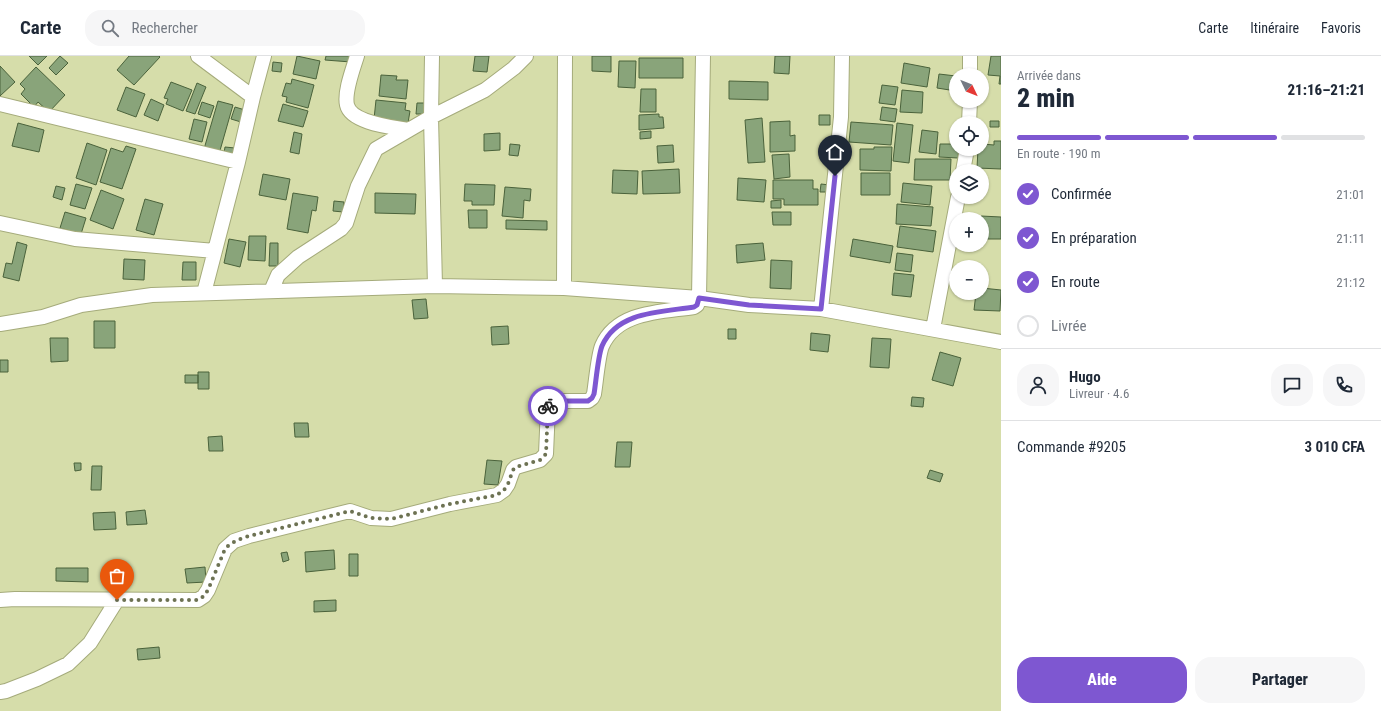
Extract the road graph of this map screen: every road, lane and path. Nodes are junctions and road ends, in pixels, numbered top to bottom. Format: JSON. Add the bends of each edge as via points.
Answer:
{"nodes":[{"id":1,"x":198,"y":56,"type":"edge"},
{"id":2,"x":264,"y":56,"type":"edge"},
{"id":3,"x":357,"y":56,"type":"edge"},
{"id":4,"x":432,"y":56,"type":"edge"},
{"id":5,"x":526,"y":56,"type":"edge"},
{"id":6,"x":565,"y":56,"type":"edge"},
{"id":7,"x":703,"y":56,"type":"edge"},
{"id":8,"x":842,"y":56,"type":"edge"},
{"id":9,"x":970,"y":56,"type":"edge"},
{"id":10,"x":970,"y":68,"type":"edge"},
{"id":11,"x":252,"y":97,"type":"junction"},
{"id":12,"x":0,"y":104,"type":"edge"},
{"id":13,"x":431,"y":117,"type":"junction"},
{"id":14,"x":408,"y":130,"type":"junction"},
{"id":15,"x":238,"y":162,"type":"junction"},
{"id":16,"x":957,"y":204,"type":"edge"},
{"id":17,"x":0,"y":223,"type":"edge"},
{"id":18,"x":215,"y":251,"type":"junction"},
{"id":19,"x":435,"y":286,"type":"junction"},
{"id":20,"x":564,"y":288,"type":"junction"},
{"id":21,"x":271,"y":291,"type":"junction"},
{"id":22,"x":204,"y":293,"type":"junction"},
{"id":23,"x":699,"y":298,"type":"junction"},
{"id":24,"x":821,"y":309,"type":"junction"},
{"id":25,"x":0,"y":324,"type":"edge"},
{"id":26,"x":933,"y":329,"type":"junction"},
{"id":27,"x":1001,"y":342,"type":"edge"},
{"id":28,"x":0,"y":600,"type":"edge"},
{"id":29,"x":117,"y":600,"type":"junction"},
{"id":30,"x":0,"y":692,"type":"edge"}],
"edges":[{"from":1,"to":11,"type":"street"},
{"from":2,"to":11,"type":"street"},
{"from":3,"to":14,"type":"street","via":[[347,94],[350,111],[372,123]]},
{"from":4,"to":13,"type":"street"},
{"from":5,"to":13,"type":"street","via":[[485,90]]},
{"from":6,"to":20,"type":"street"},
{"from":7,"to":23,"type":"street"},
{"from":8,"to":24,"type":"street","via":[[841,117]]},
{"from":9,"to":10,"type":"street"},
{"from":11,"to":15,"type":"street"},
{"from":12,"to":15,"type":"street"},
{"from":13,"to":14,"type":"street"},
{"from":13,"to":19,"type":"street"},
{"from":14,"to":21,"type":"street","via":[[376,149],[358,186],[342,229],[298,257],[278,275]]},
{"from":15,"to":18,"type":"street"},
{"from":16,"to":26,"type":"street"},
{"from":17,"to":18,"type":"street","via":[[75,239]]},
{"from":18,"to":22,"type":"street"},
{"from":19,"to":20,"type":"street"},
{"from":19,"to":21,"type":"street"},
{"from":20,"to":23,"type":"street"},
{"from":21,"to":22,"type":"street"},
{"from":22,"to":25,"type":"street","via":[[152,295],[81,305],[43,317]]},
{"from":23,"to":24,"type":"street","via":[[749,305]]},
{"from":23,"to":29,"type":"street","via":[[694,307],[637,316],[618,325],[602,347],[592,398],[588,401],[550,403],[546,454],[540,460],[516,467],[504,490],[497,495],[391,519],[371,518],[350,511],[249,536],[229,544],[225,549],[208,590],[198,600]]},
{"from":24,"to":26,"type":"street"},
{"from":26,"to":27,"type":"street"},
{"from":28,"to":29,"type":"street"},
{"from":29,"to":30,"type":"street","via":[[90,643],[68,664],[37,679]]}]}
